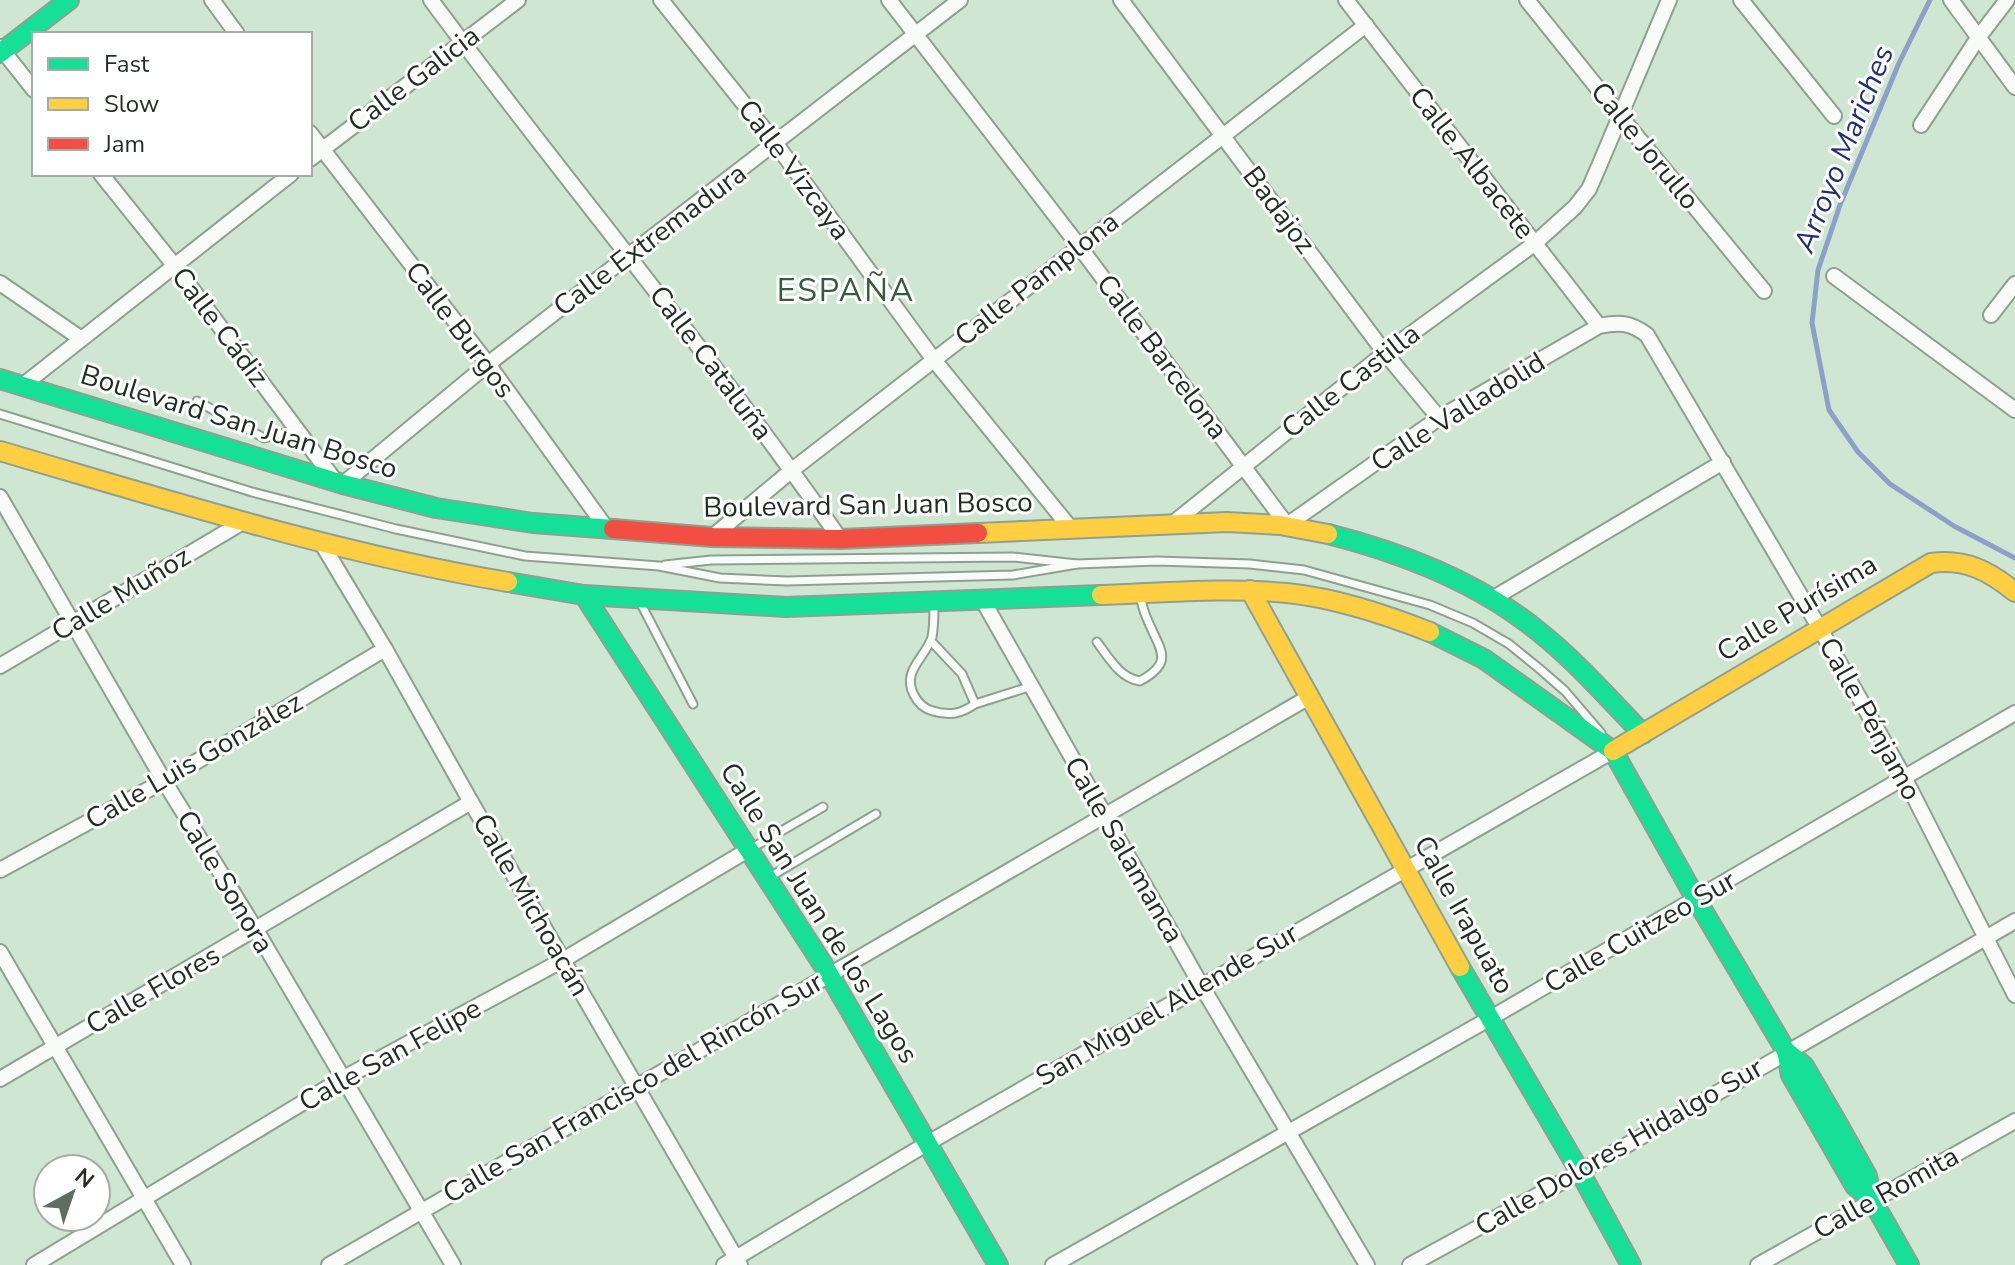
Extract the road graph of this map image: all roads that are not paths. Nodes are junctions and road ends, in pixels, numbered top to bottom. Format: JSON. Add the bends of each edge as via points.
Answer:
{"nodes":[{"id":1,"x":69,"y":0,"type":"edge"},
{"id":2,"x":212,"y":0,"type":"edge"},
{"id":3,"x":431,"y":0,"type":"edge"},
{"id":4,"x":518,"y":0,"type":"edge"},
{"id":5,"x":661,"y":0,"type":"edge"},
{"id":6,"x":889,"y":0,"type":"edge"},
{"id":7,"x":960,"y":0,"type":"edge"},
{"id":8,"x":1121,"y":0,"type":"edge"},
{"id":9,"x":1346,"y":0,"type":"edge"},
{"id":10,"x":1527,"y":0,"type":"edge"},
{"id":11,"x":1669,"y":0,"type":"edge"},
{"id":12,"x":1741,"y":0,"type":"edge"},
{"id":13,"x":1951,"y":0,"type":"edge"},
{"id":14,"x":2007,"y":0,"type":"edge"},
{"id":15,"x":1366,"y":25,"type":"junction"},
{"id":16,"x":236,"y":32,"type":"edge"},
{"id":17,"x":916,"y":33,"type":"junction"},
{"id":18,"x":1978,"y":38,"type":"junction"},
{"id":19,"x":462,"y":42,"type":"junction"},
{"id":20,"x":1,"y":50,"type":"edge"},
{"id":21,"x":2015,"y":87,"type":"edge"},
{"id":22,"x":32,"y":88,"type":"edge"},
{"id":23,"x":1620,"y":116,"type":"junction"},
{"id":24,"x":1834,"y":116,"type":"dead end"},
{"id":25,"x":1921,"y":125,"type":"dead end"},
{"id":26,"x":1224,"y":136,"type":"junction"},
{"id":27,"x":776,"y":144,"type":"junction"},
{"id":28,"x":316,"y":154,"type":"edge"},
{"id":29,"x":103,"y":176,"type":"edge"},
{"id":30,"x":288,"y":176,"type":"edge"},
{"id":31,"x":1534,"y":244,"type":"junction"},
{"id":32,"x":1079,"y":246,"type":"junction"},
{"id":33,"x":630,"y":256,"type":"junction"},
{"id":34,"x":174,"y":265,"type":"junction"},
{"id":35,"x":1834,"y":276,"type":"dead end"},
{"id":36,"x":0,"y":283,"type":"edge"},
{"id":37,"x":2015,"y":284,"type":"edge"},
{"id":38,"x":1764,"y":291,"type":"dead end"},
{"id":39,"x":1991,"y":315,"type":"dead end"},
{"id":40,"x":1599,"y":326,"type":"junction"},
{"id":41,"x":80,"y":338,"type":"junction"},
{"id":42,"x":1385,"y":353,"type":"junction"},
{"id":43,"x":934,"y":360,"type":"junction"},
{"id":44,"x":488,"y":364,"type":"junction"},
{"id":45,"x":8,"y":379,"type":"edge"},
{"id":46,"x":197,"y":401,"type":"dead end"},
{"id":47,"x":2015,"y":410,"type":"edge"},
{"id":48,"x":0,"y":414,"type":"edge"},
{"id":49,"x":1439,"y":418,"type":"junction"},
{"id":50,"x":297,"y":430,"type":"junction"},
{"id":51,"x":4,"y":456,"type":"edge"},
{"id":52,"x":1723,"y":462,"type":"junction"},
{"id":53,"x":1243,"y":465,"type":"junction"},
{"id":54,"x":792,"y":470,"type":"junction"},
{"id":55,"x":340,"y":483,"type":"junction"},
{"id":56,"x":0,"y":497,"type":"edge"},
{"id":57,"x":243,"y":522,"type":"junction"},
{"id":58,"x":1172,"y":524,"type":"junction"},
{"id":59,"x":1287,"y":525,"type":"junction"},
{"id":60,"x":607,"y":529,"type":"junction"},
{"id":61,"x":1072,"y":530,"type":"junction"},
{"id":62,"x":712,"y":537,"type":"junction"},
{"id":63,"x":840,"y":539,"type":"junction"},
{"id":64,"x":322,"y":544,"type":"junction"},
{"id":65,"x":1077,"y":564,"type":"junction"},
{"id":66,"x":659,"y":566,"type":"junction"},
{"id":67,"x":1250,"y":590,"type":"junction"},
{"id":68,"x":2015,"y":592,"type":"edge"},
{"id":69,"x":1139,"y":593,"type":"junction"},
{"id":70,"x":584,"y":595,"type":"junction"},
{"id":71,"x":982,"y":599,"type":"junction"},
{"id":72,"x":1492,"y":599,"type":"junction"},
{"id":73,"x":639,"y":600,"type":"junction"},
{"id":74,"x":935,"y":600,"type":"junction"},
{"id":75,"x":72,"y":624,"type":"junction"},
{"id":76,"x":1819,"y":627,"type":"junction"},
{"id":77,"x":931,"y":641,"type":"junction"},
{"id":78,"x":1097,"y":642,"type":"dead end"},
{"id":79,"x":385,"y":649,"type":"junction"},
{"id":80,"x":0,"y":666,"type":"edge"},
{"id":81,"x":1032,"y":686,"type":"junction"},
{"id":82,"x":1311,"y":696,"type":"junction"},
{"id":83,"x":693,"y":704,"type":"dead end"},
{"id":84,"x":975,"y":704,"type":"junction"},
{"id":85,"x":2015,"y":713,"type":"edge"},
{"id":86,"x":1643,"y":734,"type":"junction"},
{"id":87,"x":1613,"y":751,"type":"junction"},
{"id":88,"x":1904,"y":777,"type":"junction"},
{"id":89,"x":164,"y":781,"type":"junction"},
{"id":90,"x":471,"y":802,"type":"junction"},
{"id":91,"x":823,"y":807,"type":"dead end"},
{"id":92,"x":876,"y":814,"type":"dead end"},
{"id":93,"x":1105,"y":818,"type":"junction"},
{"id":94,"x":748,"y":850,"type":"junction"},
{"id":95,"x":1407,"y":868,"type":"junction"},
{"id":96,"x":0,"y":870,"type":"edge"},
{"id":97,"x":767,"y":879,"type":"junction"},
{"id":98,"x":1696,"y":899,"type":"junction"},
{"id":99,"x":2015,"y":921,"type":"edge"},
{"id":100,"x":256,"y":930,"type":"junction"},
{"id":101,"x":1984,"y":937,"type":"junction"},
{"id":102,"x":0,"y":952,"type":"edge"},
{"id":103,"x":563,"y":960,"type":"junction"},
{"id":104,"x":829,"y":974,"type":"junction"},
{"id":105,"x":1201,"y":985,"type":"junction"},
{"id":106,"x":2015,"y":995,"type":"edge"},
{"id":107,"x":1489,"y":1019,"type":"junction"},
{"id":108,"x":54,"y":1047,"type":"junction"},
{"id":109,"x":1786,"y":1051,"type":"junction"},
{"id":110,"x":0,"y":1079,"type":"edge"},
{"id":111,"x":342,"y":1079,"type":"junction"},
{"id":112,"x":637,"y":1087,"type":"junction"},
{"id":113,"x":2015,"y":1121,"type":"edge"},
{"id":114,"x":1289,"y":1131,"type":"junction"},
{"id":115,"x":928,"y":1143,"type":"junction"},
{"id":116,"x":1580,"y":1172,"type":"junction"},
{"id":117,"x":1872,"y":1200,"type":"junction"},
{"id":118,"x":145,"y":1201,"type":"junction"},
{"id":119,"x":421,"y":1212,"type":"junction"},
{"id":120,"x":355,"y":1259,"type":"edge"},
{"id":121,"x":733,"y":1263,"type":"edge"},
{"id":122,"x":34,"y":1265,"type":"edge"},
{"id":123,"x":183,"y":1265,"type":"edge"},
{"id":124,"x":329,"y":1265,"type":"edge"},
{"id":125,"x":453,"y":1265,"type":"edge"},
{"id":126,"x":998,"y":1265,"type":"edge"},
{"id":127,"x":1053,"y":1265,"type":"edge"},
{"id":128,"x":1367,"y":1265,"type":"edge"},
{"id":129,"x":1410,"y":1265,"type":"edge"},
{"id":130,"x":1631,"y":1265,"type":"edge"},
{"id":131,"x":1758,"y":1265,"type":"edge"},
{"id":132,"x":1909,"y":1265,"type":"edge"}],
"edges":[{"from":1,"to":20,"type":"street"},
{"from":2,"to":16,"type":"street"},
{"from":3,"to":19,"type":"street","name":"Calle Cataluña"},
{"from":4,"to":19,"type":"street","name":"Calle Galicia"},
{"from":5,"to":27,"type":"street","name":"Calle Vizcaya"},
{"from":6,"to":17,"type":"street","name":"Calle Barcelona"},
{"from":7,"to":17,"type":"street","name":"Calle Extremadura"},
{"from":8,"to":26,"type":"street","name":"Badajoz"},
{"from":9,"to":15,"type":"street","name":"Calle Albacete"},
{"from":10,"to":23,"type":"street","name":"Calle Jorullo"},
{"from":11,"to":23,"type":"street","name":"Calle Castilla"},
{"from":12,"to":24,"type":"street"},
{"from":13,"to":18,"type":"street"},
{"from":14,"to":18,"type":"street"},
{"from":15,"to":26,"type":"street","name":"Calle Pamplona"},
{"from":15,"to":31,"type":"street","name":"Calle Albacete"},
{"from":17,"to":27,"type":"street","name":"Calle Extremadura"},
{"from":17,"to":32,"type":"street","name":"Calle Barcelona"},
{"from":18,"to":21,"type":"street"},
{"from":18,"to":25,"type":"street"},
{"from":19,"to":28,"type":"street","name":"Calle Galicia"},
{"from":19,"to":33,"type":"street","name":"Calle Cataluña"},
{"from":20,"to":22,"type":"street"},
{"from":23,"to":31,"type":"street","name":"Calle Castilla","via":[[1589,189]]},
{"from":23,"to":38,"type":"street","name":"Calle Jorullo"},
{"from":26,"to":32,"type":"street","name":"Calle Pamplona"},
{"from":26,"to":42,"type":"street","name":"Badajoz"},
{"from":27,"to":33,"type":"street","name":"Calle Extremadura"},
{"from":27,"to":43,"type":"street","name":"Calle Vizcaya"},
{"from":28,"to":44,"type":"street","name":"Calle Burgos"},
{"from":29,"to":34,"type":"street","name":"Calle Cádiz"},
{"from":30,"to":34,"type":"street"},
{"from":31,"to":40,"type":"street","name":"Calle Albacete"},
{"from":31,"to":42,"type":"street","name":"Calle Castilla"},
{"from":32,"to":43,"type":"street","name":"Calle Pamplona"},
{"from":32,"to":53,"type":"street","name":"Calle Barcelona"},
{"from":33,"to":44,"type":"street","name":"Calle Extremadura"},
{"from":33,"to":54,"type":"street","name":"Calle Cataluña"},
{"from":34,"to":41,"type":"street"},
{"from":34,"to":50,"type":"street","name":"Calle Cádiz"},
{"from":35,"to":47,"type":"street"},
{"from":36,"to":41,"type":"street"},
{"from":37,"to":39,"type":"street"},
{"from":40,"to":49,"type":"street","name":"Calle Valladolid"},
{"from":40,"to":52,"type":"street","name":"Calle Pénjamo","via":[[1623,322],[1647,335]]},
{"from":41,"to":45,"type":"street"},
{"from":42,"to":49,"type":"street","name":"Badajoz"},
{"from":42,"to":53,"type":"street","name":"Calle Castilla"},
{"from":43,"to":54,"type":"street","name":"Calle Pamplona"},
{"from":43,"to":61,"type":"street","name":"Calle Vizcaya"},
{"from":44,"to":55,"type":"street","name":"Calle Extremadura"},
{"from":44,"to":60,"type":"street","name":"Calle Burgos"},
{"from":45,"to":55,"type":"street","name":"Boulevard San Juan Bosco"},
{"from":46,"to":50,"type":"lane","via":[[264,438]]},
{"from":48,"to":66,"type":"lane","via":[[252,492],[396,529],[525,556]]},
{"from":49,"to":59,"type":"street","name":"Calle Valladolid"},
{"from":50,"to":55,"type":"street","name":"Calle Cádiz"},
{"from":51,"to":57,"type":"street"},
{"from":52,"to":72,"type":"street"},
{"from":52,"to":76,"type":"street","name":"Calle Pénjamo"},
{"from":53,"to":58,"type":"street","name":"Calle Castilla"},
{"from":53,"to":59,"type":"street","name":"Calle Barcelona"},
{"from":54,"to":62,"type":"street","name":"Calle Pamplona"},
{"from":54,"to":63,"type":"street","name":"Calle Cataluña"},
{"from":55,"to":60,"type":"street","name":"Boulevard San Juan Bosco","via":[[436,508]]},
{"from":56,"to":75,"type":"street","name":"Calle Sonora"},
{"from":57,"to":64,"type":"street"},
{"from":57,"to":75,"type":"street","name":"Calle Muñoz"},
{"from":58,"to":59,"type":"street","name":"Boulevard San Juan Bosco"},
{"from":58,"to":61,"type":"street","name":"Boulevard San Juan Bosco"},
{"from":59,"to":72,"type":"street","name":"Boulevard San Juan Bosco","via":[[1379,548]]},
{"from":60,"to":62,"type":"street","name":"Boulevard San Juan Bosco"},
{"from":61,"to":63,"type":"street","name":"Boulevard San Juan Bosco"},
{"from":62,"to":63,"type":"street","name":"Boulevard San Juan Bosco"},
{"from":64,"to":70,"type":"street"},
{"from":64,"to":79,"type":"street","name":"Calle Michoacán"},
{"from":65,"to":66,"type":"lane","via":[[1013,557],[711,560]]},
{"from":65,"to":66,"type":"lane","via":[[1013,575],[787,581],[720,578]]},
{"from":65,"to":87,"type":"lane","via":[[1157,561],[1304,570],[1430,605],[1509,644],[1594,723]]},
{"from":67,"to":69,"type":"street"},
{"from":67,"to":82,"type":"street","name":"Calle Irapuato"},
{"from":67,"to":87,"type":"street","via":[[1328,600],[1432,633],[1484,659]]},
{"from":68,"to":76,"type":"street","name":"Calle Purísima","via":[[1971,564],[1944,560],[1914,571]]},
{"from":69,"to":71,"type":"street"},
{"from":69,"to":78,"type":"lane","via":[[1162,663],[1140,681],[1133,680]]},
{"from":70,"to":73,"type":"street"},
{"from":70,"to":94,"type":"street","name":"Calle San Juan de los Lagos"},
{"from":71,"to":74,"type":"street"},
{"from":71,"to":81,"type":"street","name":"Calle Salamanca"},
{"from":72,"to":86,"type":"street","name":"Boulevard San Juan Bosco","via":[[1537,630]]},
{"from":73,"to":74,"type":"street","via":[[786,607]]},
{"from":73,"to":83,"type":"lane"},
{"from":74,"to":77,"type":"lane"},
{"from":75,"to":80,"type":"street","name":"Calle Muñoz"},
{"from":75,"to":89,"type":"street","name":"Calle Sonora"},
{"from":76,"to":86,"type":"street","name":"Calle Purísima"},
{"from":76,"to":88,"type":"street","name":"Calle Pénjamo"},
{"from":77,"to":84,"type":"lane","via":[[962,674]]},
{"from":77,"to":84,"type":"lane","via":[[912,673],[910,685],[917,700],[927,710],[943,714]]},
{"from":79,"to":89,"type":"street","name":"Calle Luis González"},
{"from":79,"to":90,"type":"street","name":"Calle Michoacán"},
{"from":81,"to":84,"type":"lane"},
{"from":81,"to":93,"type":"street","name":"Calle Salamanca"},
{"from":82,"to":93,"type":"street","name":"Calle San Francisco del Rincón Sur"},
{"from":82,"to":95,"type":"street","name":"Calle Irapuato"},
{"from":85,"to":88,"type":"street","name":"Calle Cuitzeo Sur"},
{"from":86,"to":87,"type":"street","name":"Calle Purísima"},
{"from":87,"to":95,"type":"street","name":"San Miguel Allende Sur"},
{"from":87,"to":98,"type":"street"},
{"from":88,"to":98,"type":"street","name":"Calle Cuitzeo Sur"},
{"from":88,"to":101,"type":"street","name":"Calle Pénjamo"},
{"from":89,"to":96,"type":"street","name":"Calle Luis González"},
{"from":89,"to":100,"type":"street","name":"Calle Sonora"},
{"from":90,"to":100,"type":"street","name":"Calle Flores"},
{"from":90,"to":103,"type":"street","name":"Calle Michoacán"},
{"from":91,"to":94,"type":"lane"},
{"from":92,"to":97,"type":"lane"},
{"from":93,"to":104,"type":"street","name":"Calle San Francisco del Rincón Sur"},
{"from":93,"to":105,"type":"street","name":"Calle Salamanca"},
{"from":94,"to":97,"type":"street","name":"Calle San Juan de los Lagos"},
{"from":94,"to":103,"type":"street","name":"Calle San Felipe"},
{"from":95,"to":105,"type":"street","name":"San Miguel Allende Sur"},
{"from":95,"to":107,"type":"street","name":"Calle Irapuato"},
{"from":97,"to":104,"type":"street","name":"Calle San Juan de los Lagos"},
{"from":98,"to":107,"type":"street","name":"Calle Cuitzeo Sur"},
{"from":98,"to":109,"type":"street"},
{"from":99,"to":101,"type":"street","name":"Calle Dolores Hidalgo Sur"},
{"from":100,"to":108,"type":"street","name":"Calle Flores"},
{"from":100,"to":111,"type":"street","name":"Calle Sonora"},
{"from":101,"to":106,"type":"street","name":"Calle Pénjamo"},
{"from":101,"to":109,"type":"street","name":"Calle Dolores Hidalgo Sur"},
{"from":102,"to":108,"type":"street"},
{"from":103,"to":111,"type":"street","name":"Calle San Felipe"},
{"from":103,"to":112,"type":"street","name":"Calle Michoacán"},
{"from":104,"to":112,"type":"street","name":"Calle San Francisco del Rincón Sur"},
{"from":104,"to":115,"type":"street","name":"Calle San Juan de los Lagos"},
{"from":105,"to":114,"type":"street","name":"Calle Salamanca"},
{"from":105,"to":115,"type":"street","name":"San Miguel Allende Sur"},
{"from":107,"to":114,"type":"street","name":"Calle Cuitzeo Sur"},
{"from":107,"to":116,"type":"street","name":"Calle Irapuato"},
{"from":108,"to":110,"type":"street","name":"Calle Flores"},
{"from":108,"to":118,"type":"street"},
{"from":109,"to":116,"type":"street","name":"Calle Dolores Hidalgo Sur"},
{"from":109,"to":117,"type":"street","via":[[1791,1075],[1855,1186]]},
{"from":111,"to":118,"type":"street","name":"Calle San Felipe"},
{"from":111,"to":119,"type":"street","name":"Calle Sonora"},
{"from":112,"to":119,"type":"street","name":"Calle San Francisco del Rincón Sur"},
{"from":112,"to":121,"type":"street","name":"Calle Michoacán"},
{"from":113,"to":117,"type":"street","name":"Calle Romita"},
{"from":114,"to":127,"type":"street","name":"Calle Cuitzeo Sur"},
{"from":114,"to":128,"type":"street","name":"Calle Salamanca"},
{"from":115,"to":121,"type":"street","name":"San Miguel Allende Sur"},
{"from":115,"to":126,"type":"street","name":"Calle San Juan de los Lagos"},
{"from":116,"to":129,"type":"street","name":"Calle Dolores Hidalgo Sur"},
{"from":116,"to":130,"type":"street","name":"Calle Irapuato"},
{"from":117,"to":131,"type":"street","name":"Calle Romita"},
{"from":117,"to":132,"type":"street"},
{"from":118,"to":122,"type":"street","name":"Calle San Felipe"},
{"from":118,"to":123,"type":"street"},
{"from":119,"to":120,"type":"street","name":"Calle San Francisco del Rincón Sur"},
{"from":119,"to":125,"type":"street","name":"Calle Sonora"},
{"from":120,"to":124,"type":"street","name":"Calle San Francisco del Rincón Sur"}]}
